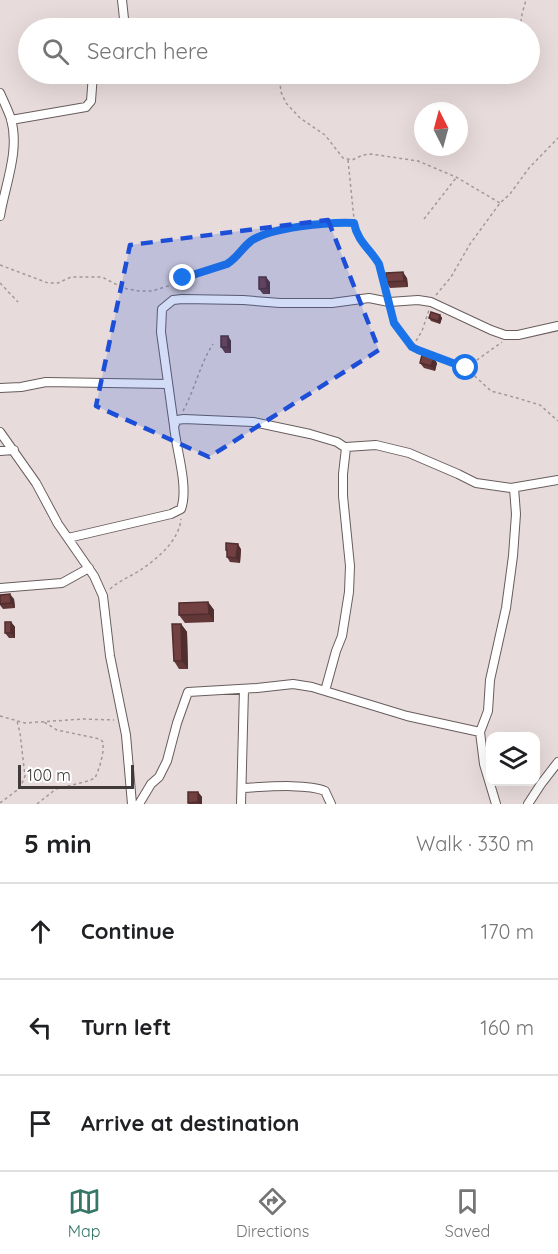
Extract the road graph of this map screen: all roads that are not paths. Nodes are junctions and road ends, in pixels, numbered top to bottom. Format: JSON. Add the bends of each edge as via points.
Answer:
{"nodes":[{"id":1,"x":122,"y":0,"type":"edge"},
{"id":2,"x":124,"y":18,"type":"edge"},
{"id":3,"x":92,"y":84,"type":"edge"},
{"id":4,"x":0,"y":93,"type":"edge"},
{"id":5,"x":11,"y":120,"type":"junction"},
{"id":6,"x":1,"y":201,"type":"edge"},
{"id":7,"x":0,"y":216,"type":"edge"},
{"id":8,"x":558,"y":326,"type":"edge"},
{"id":9,"x":168,"y":384,"type":"junction"},
{"id":10,"x":0,"y":388,"type":"edge"},
{"id":11,"x":176,"y":423,"type":"junction"},
{"id":12,"x":0,"y":432,"type":"edge"},
{"id":13,"x":346,"y":447,"type":"junction"},
{"id":14,"x":14,"y":450,"type":"junction"},
{"id":15,"x":0,"y":451,"type":"edge"},
{"id":16,"x":558,"y":480,"type":"edge"},
{"id":17,"x":514,"y":488,"type":"junction"},
{"id":18,"x":68,"y":538,"type":"junction"},
{"id":19,"x":89,"y":568,"type":"junction"},
{"id":20,"x":0,"y":588,"type":"edge"},
{"id":21,"x":244,"y":689,"type":"junction"},
{"id":22,"x":325,"y":691,"type":"junction"},
{"id":23,"x":480,"y":732,"type":"junction"},
{"id":24,"x":558,"y":762,"type":"edge"},
{"id":25,"x":242,"y":788,"type":"junction"},
{"id":26,"x":132,"y":804,"type":"edge"},
{"id":27,"x":139,"y":804,"type":"edge"},
{"id":28,"x":241,"y":804,"type":"edge"},
{"id":29,"x":331,"y":804,"type":"edge"},
{"id":30,"x":496,"y":804,"type":"edge"},
{"id":31,"x":528,"y":804,"type":"edge"}],
"edges":[{"from":1,"to":2,"type":"street"},
{"from":3,"to":5,"type":"street","via":[[91,101],[86,108]]},
{"from":4,"to":5,"type":"street"},
{"from":5,"to":6,"type":"street","via":[[12,160]]},
{"from":6,"to":7,"type":"street"},
{"from":8,"to":9,"type":"street","via":[[500,334],[431,302],[418,300],[173,300],[162,309]]},
{"from":9,"to":10,"type":"street","via":[[46,382]]},
{"from":9,"to":11,"type":"street"},
{"from":11,"to":13,"type":"street","via":[[193,419],[260,423]]},
{"from":11,"to":18,"type":"street","via":[[182,508],[171,514]]},
{"from":12,"to":14,"type":"street"},
{"from":13,"to":17,"type":"street","via":[[376,445],[409,453],[476,483]]},
{"from":13,"to":22,"type":"street","via":[[343,496],[349,592],[342,636]]},
{"from":14,"to":15,"type":"street"},
{"from":14,"to":18,"type":"street"},
{"from":16,"to":17,"type":"street"},
{"from":17,"to":23,"type":"street","via":[[516,514],[506,608],[490,680],[488,711]]},
{"from":18,"to":19,"type":"street"},
{"from":19,"to":20,"type":"street","via":[[62,583]]},
{"from":19,"to":26,"type":"street","via":[[103,596],[110,656],[124,721]]},
{"from":21,"to":22,"type":"street","via":[[293,684]]},
{"from":21,"to":25,"type":"street"},
{"from":21,"to":27,"type":"street","via":[[188,692],[167,761]]},
{"from":22,"to":23,"type":"street","via":[[407,716]]},
{"from":23,"to":30,"type":"street","via":[[484,764]]},
{"from":24,"to":31,"type":"street"},
{"from":25,"to":28,"type":"street"},
{"from":25,"to":29,"type":"street","via":[[307,787],[325,791]]}]}
